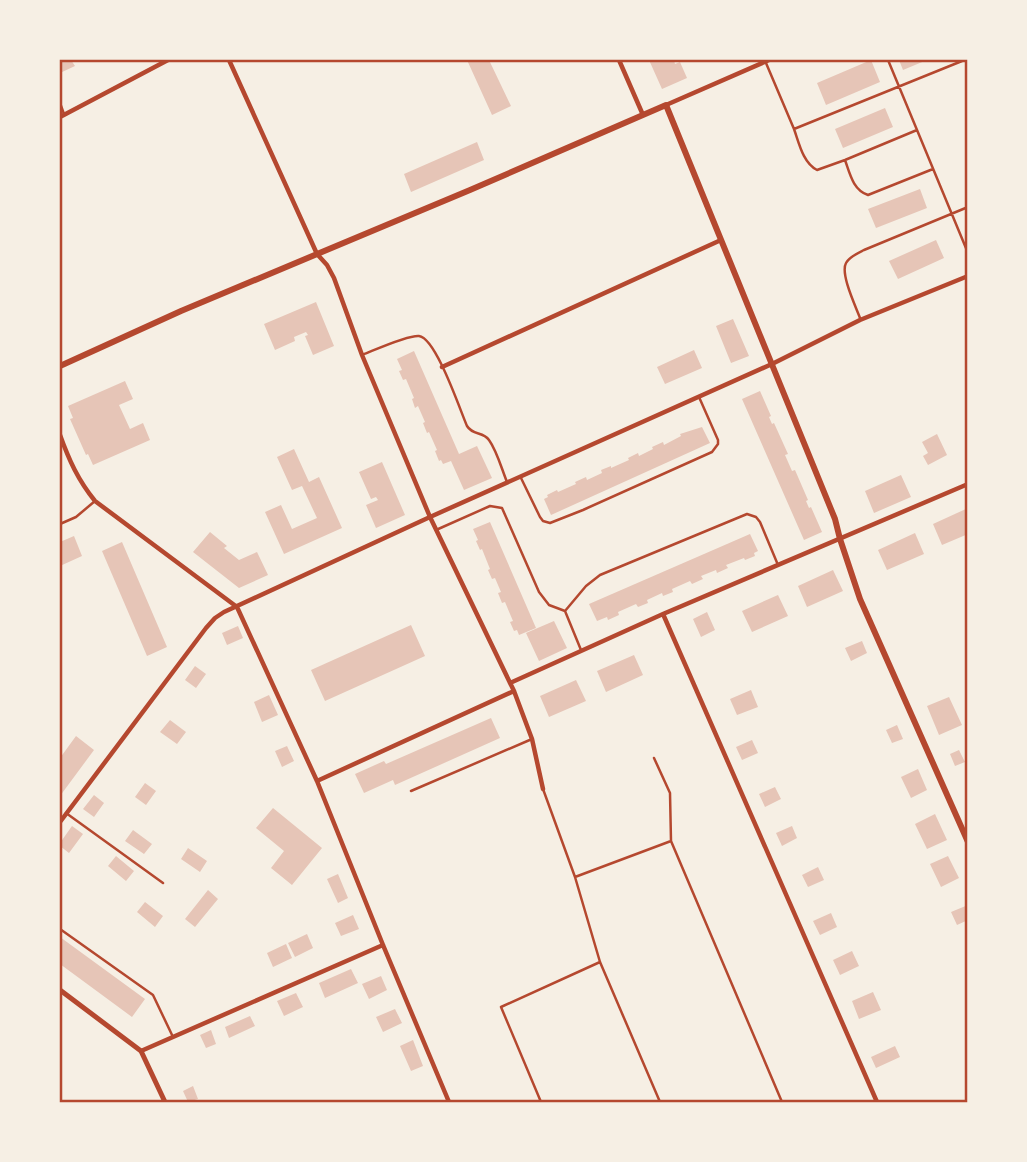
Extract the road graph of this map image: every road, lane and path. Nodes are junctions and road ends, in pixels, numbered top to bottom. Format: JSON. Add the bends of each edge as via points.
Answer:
{"nodes":[{"id":1,"x":168,"y":60,"type":"edge"},
{"id":2,"x":229,"y":60,"type":"edge"},
{"id":3,"x":619,"y":60,"type":"edge"},
{"id":4,"x":767,"y":60,"type":"edge"},
{"id":5,"x":888,"y":60,"type":"edge"},
{"id":6,"x":962,"y":61,"type":"dead end"},
{"id":7,"x":899,"y":86,"type":"junction"},
{"id":8,"x":60,"y":103,"type":"edge"},
{"id":9,"x":666,"y":105,"type":"junction"},
{"id":10,"x":62,"y":115,"type":"edge"},
{"id":11,"x":643,"y":115,"type":"junction"},
{"id":12,"x":794,"y":129,"type":"junction"},
{"id":13,"x":916,"y":130,"type":"junction"},
{"id":14,"x":845,"y":160,"type":"junction"},
{"id":15,"x":933,"y":169,"type":"junction"},
{"id":16,"x":968,"y":206,"type":"edge"},
{"id":17,"x":951,"y":214,"type":"junction"},
{"id":18,"x":721,"y":240,"type":"junction"},
{"id":19,"x":968,"y":253,"type":"edge"},
{"id":20,"x":317,"y":254,"type":"junction"},
{"id":21,"x":968,"y":276,"type":"edge"},
{"id":22,"x":860,"y":320,"type":"junction"},
{"id":23,"x":362,"y":355,"type":"junction"},
{"id":24,"x":772,"y":364,"type":"junction"},
{"id":25,"x":60,"y":366,"type":"edge"},
{"id":26,"x":442,"y":368,"type":"junction"},
{"id":27,"x":699,"y":397,"type":"junction"},
{"id":28,"x":60,"y":435,"type":"edge"},
{"id":29,"x":520,"y":476,"type":"junction"},
{"id":30,"x":507,"y":482,"type":"junction"},
{"id":31,"x":968,"y":484,"type":"edge"},
{"id":32,"x":95,"y":501,"type":"junction"},
{"id":33,"x":430,"y":517,"type":"junction"},
{"id":34,"x":60,"y":524,"type":"edge"},
{"id":35,"x":436,"y":530,"type":"junction"},
{"id":36,"x":840,"y":539,"type":"junction"},
{"id":37,"x":778,"y":565,"type":"junction"},
{"id":38,"x":237,"y":607,"type":"junction"},
{"id":39,"x":565,"y":611,"type":"junction"},
{"id":40,"x":663,"y":614,"type":"junction"},
{"id":41,"x":581,"y":651,"type":"junction"},
{"id":42,"x":510,"y":683,"type":"junction"},
{"id":43,"x":514,"y":691,"type":"junction"},
{"id":44,"x":532,"y":738,"type":"junction"},
{"id":45,"x":654,"y":758,"type":"dead end"},
{"id":46,"x":317,"y":781,"type":"junction"},
{"id":47,"x":542,"y":789,"type":"joint"},
{"id":48,"x":411,"y":791,"type":"dead end"},
{"id":49,"x":66,"y":813,"type":"junction"},
{"id":50,"x":60,"y":822,"type":"edge"},
{"id":51,"x":671,"y":841,"type":"junction"},
{"id":52,"x":968,"y":842,"type":"edge"},
{"id":53,"x":575,"y":877,"type":"junction"},
{"id":54,"x":163,"y":883,"type":"dead end"},
{"id":55,"x":60,"y":929,"type":"edge"},
{"id":56,"x":383,"y":945,"type":"junction"},
{"id":57,"x":600,"y":962,"type":"junction"},
{"id":58,"x":60,"y":990,"type":"edge"},
{"id":59,"x":173,"y":1037,"type":"junction"},
{"id":60,"x":141,"y":1051,"type":"junction"},
{"id":61,"x":165,"y":1102,"type":"edge"},
{"id":62,"x":449,"y":1102,"type":"edge"},
{"id":63,"x":541,"y":1102,"type":"edge"},
{"id":64,"x":660,"y":1102,"type":"edge"},
{"id":65,"x":782,"y":1102,"type":"edge"},
{"id":66,"x":877,"y":1102,"type":"edge"}],
"edges":[{"from":1,"to":10,"type":"street"},
{"from":2,"to":20,"type":"street"},
{"from":3,"to":11,"type":"street"},
{"from":4,"to":9,"type":"street"},
{"from":4,"to":12,"type":"lane"},
{"from":5,"to":7,"type":"lane"},
{"from":6,"to":7,"type":"lane"},
{"from":7,"to":12,"type":"lane"},
{"from":7,"to":13,"type":"lane"},
{"from":8,"to":10,"type":"lane"},
{"from":9,"to":11,"type":"main road"},
{"from":9,"to":18,"type":"main road"},
{"from":11,"to":20,"type":"main road"},
{"from":12,"to":14,"type":"lane","via":[[813,169]]},
{"from":13,"to":14,"type":"lane"},
{"from":13,"to":15,"type":"lane"},
{"from":14,"to":15,"type":"lane","via":[[855,187],[868,195]]},
{"from":15,"to":17,"type":"lane"},
{"from":16,"to":17,"type":"lane"},
{"from":17,"to":19,"type":"lane"},
{"from":17,"to":22,"type":"lane","via":[[864,250],[846,263],[847,282]]},
{"from":18,"to":24,"type":"main road"},
{"from":18,"to":26,"type":"street"},
{"from":20,"to":23,"type":"street","via":[[334,278]]},
{"from":20,"to":25,"type":"main road"},
{"from":21,"to":22,"type":"street"},
{"from":22,"to":24,"type":"street"},
{"from":23,"to":26,"type":"lane","via":[[418,336],[430,343]]},
{"from":23,"to":33,"type":"street"},
{"from":24,"to":27,"type":"street"},
{"from":24,"to":36,"type":"main road"},
{"from":26,"to":30,"type":"lane","via":[[467,426],[489,440]]},
{"from":27,"to":29,"type":"street"},
{"from":27,"to":29,"type":"lane","via":[[717,436],[712,452],[583,510],[547,523]]},
{"from":28,"to":32,"type":"street","via":[[69,461]]},
{"from":29,"to":30,"type":"street"},
{"from":30,"to":33,"type":"street"},
{"from":31,"to":36,"type":"street"},
{"from":32,"to":34,"type":"lane"},
{"from":32,"to":38,"type":"street"},
{"from":33,"to":35,"type":"street"},
{"from":33,"to":38,"type":"street"},
{"from":35,"to":39,"type":"lane","via":[[490,506],[502,508],[539,592],[550,605]]},
{"from":35,"to":42,"type":"street"},
{"from":36,"to":37,"type":"street"},
{"from":36,"to":52,"type":"main road","via":[[860,599]]},
{"from":37,"to":39,"type":"lane","via":[[760,522],[747,514],[600,575]]},
{"from":37,"to":40,"type":"street"},
{"from":38,"to":46,"type":"street"},
{"from":38,"to":49,"type":"street","via":[[206,628]]},
{"from":39,"to":41,"type":"lane"},
{"from":40,"to":41,"type":"street"},
{"from":40,"to":66,"type":"street"},
{"from":41,"to":42,"type":"street"},
{"from":42,"to":43,"type":"street"},
{"from":43,"to":44,"type":"street"},
{"from":43,"to":46,"type":"street"},
{"from":44,"to":47,"type":"street"},
{"from":44,"to":48,"type":"lane"},
{"from":45,"to":51,"type":"lane","via":[[670,793]]},
{"from":46,"to":56,"type":"street"},
{"from":47,"to":53,"type":"lane"},
{"from":49,"to":50,"type":"street"},
{"from":49,"to":54,"type":"lane"},
{"from":51,"to":53,"type":"lane"},
{"from":51,"to":65,"type":"lane"},
{"from":53,"to":57,"type":"lane"},
{"from":55,"to":59,"type":"lane","via":[[153,995]]},
{"from":56,"to":59,"type":"street"},
{"from":56,"to":62,"type":"street"},
{"from":57,"to":63,"type":"lane","via":[[501,1006]]},
{"from":57,"to":64,"type":"lane"},
{"from":58,"to":60,"type":"street"},
{"from":59,"to":60,"type":"street"},
{"from":60,"to":61,"type":"street"}]}
